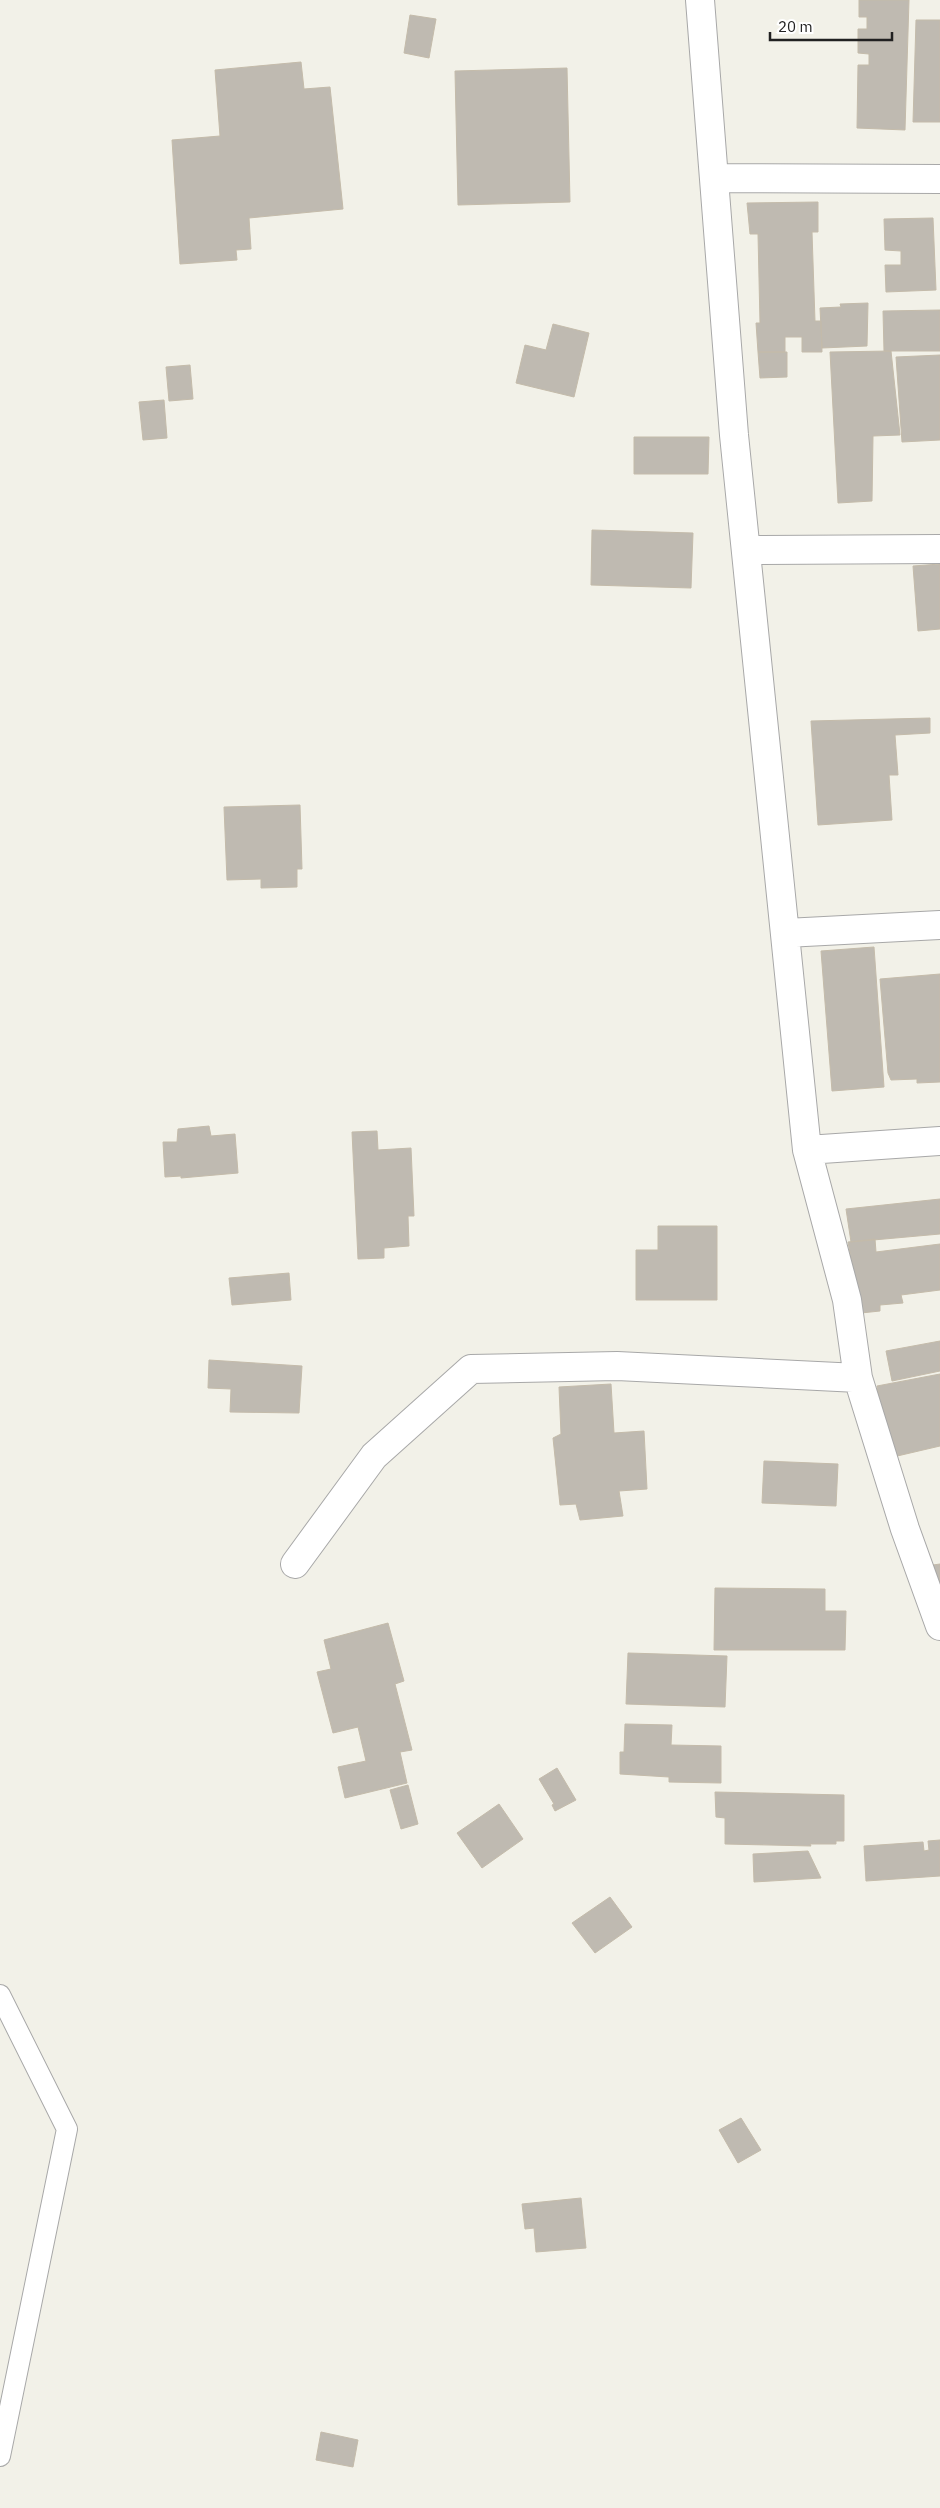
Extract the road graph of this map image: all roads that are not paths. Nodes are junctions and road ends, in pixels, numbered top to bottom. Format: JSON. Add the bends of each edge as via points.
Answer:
{"nodes":[{"id":1,"x":700,"y":0,"type":"edge"},
{"id":2,"x":714,"y":178,"type":"junction"},
{"id":3,"x":940,"y":179,"type":"edge"},
{"id":4,"x":940,"y":549,"type":"edge"},
{"id":5,"x":747,"y":550,"type":"junction"},
{"id":6,"x":940,"y":925,"type":"edge"},
{"id":7,"x":786,"y":933,"type":"junction"},
{"id":8,"x":940,"y":1141,"type":"edge"},
{"id":9,"x":807,"y":1150,"type":"junction"},
{"id":10,"x":858,"y":1378,"type":"junction"},
{"id":11,"x":295,"y":1564,"type":"dead end"},
{"id":12,"x":940,"y":1626,"type":"edge"},
{"id":13,"x":0,"y":1995,"type":"edge"},
{"id":14,"x":0,"y":2456,"type":"edge"}],
"edges":[{"from":1,"to":2,"type":"street"},
{"from":2,"to":3,"type":"street"},
{"from":2,"to":5,"type":"street","via":[[734,434]]},
{"from":4,"to":5,"type":"street"},
{"from":5,"to":7,"type":"street"},
{"from":6,"to":7,"type":"street"},
{"from":7,"to":9,"type":"street"},
{"from":8,"to":9,"type":"street"},
{"from":9,"to":10,"type":"street","via":[[847,1300]]},
{"from":10,"to":11,"type":"street","via":[[617,1366],[471,1369],[374,1456]]},
{"from":10,"to":12,"type":"street","via":[[904,1529]]},
{"from":13,"to":14,"type":"lane","via":[[67,2129]]}]}
